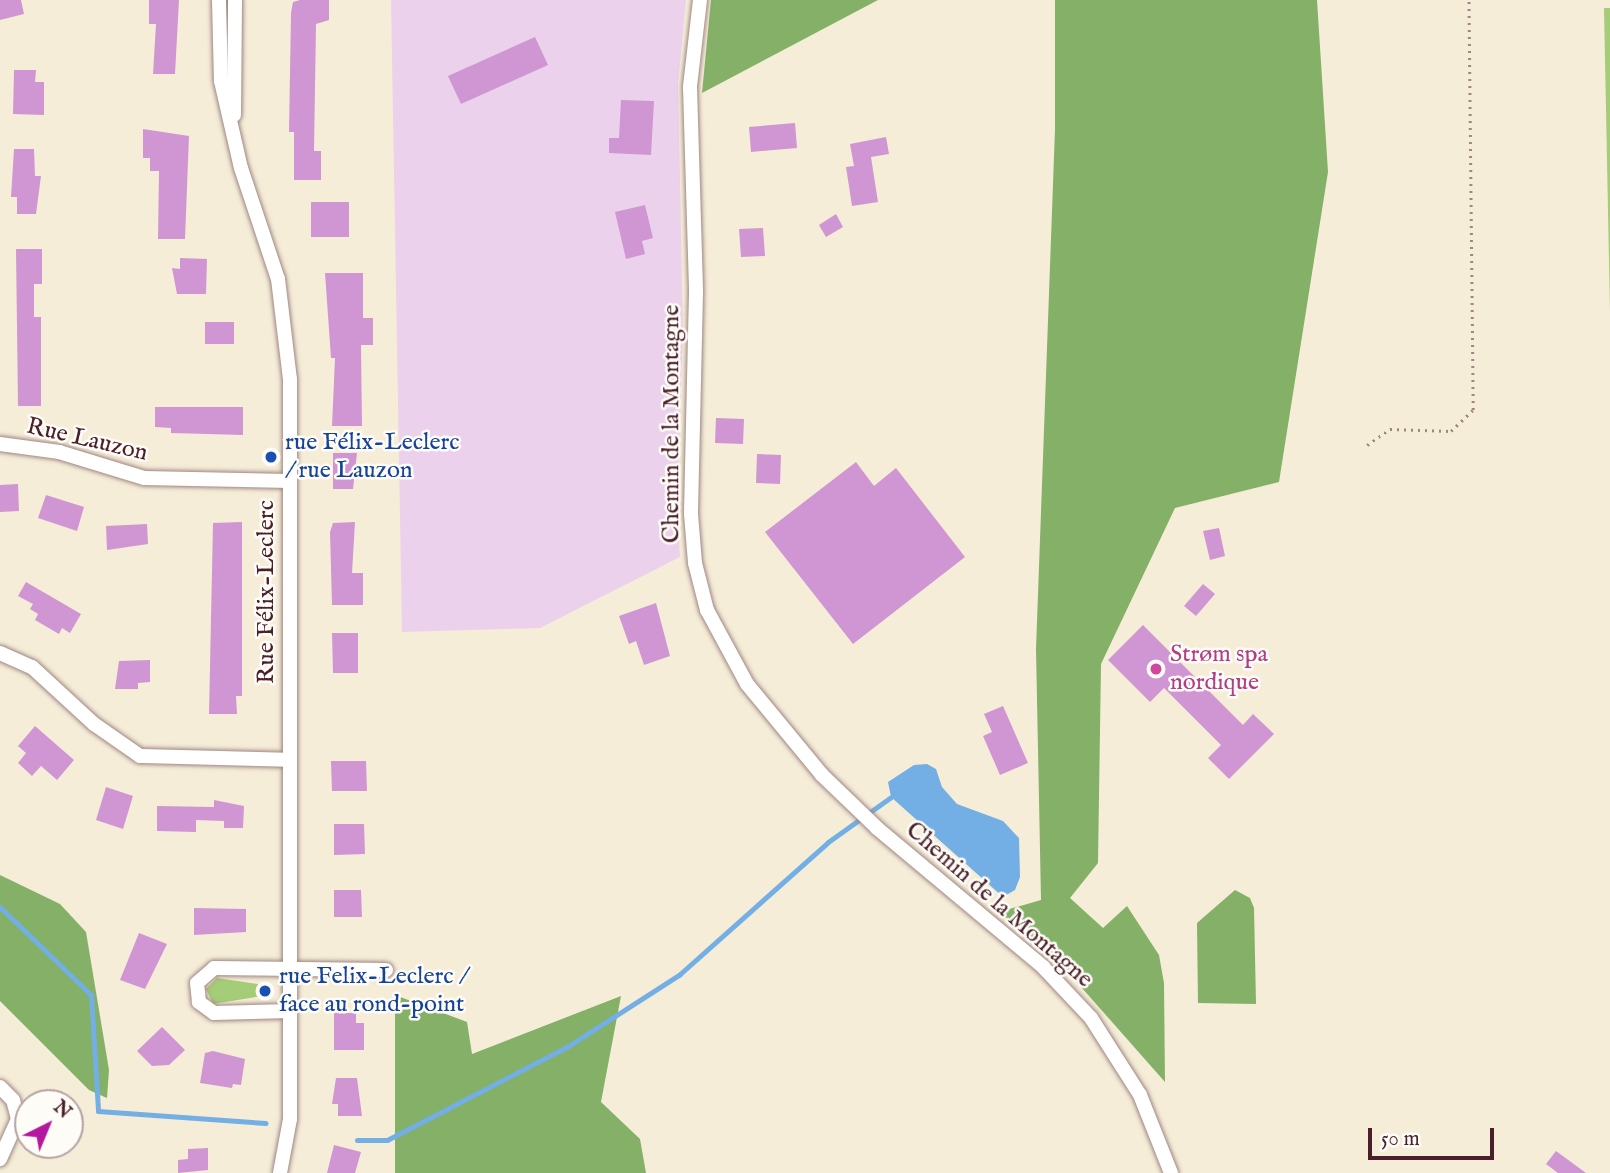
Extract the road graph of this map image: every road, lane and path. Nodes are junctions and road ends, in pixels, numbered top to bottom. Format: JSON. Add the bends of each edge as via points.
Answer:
{"nodes":[{"id":1,"x":219,"y":0,"type":"edge"},
{"id":2,"x":235,"y":0,"type":"edge"},
{"id":3,"x":700,"y":0,"type":"edge"},
{"id":4,"x":1469,"y":0,"type":"edge"},
{"id":5,"x":233,"y":137,"type":"junction"},
{"id":6,"x":0,"y":444,"type":"edge"},
{"id":7,"x":1367,"y":445,"type":"dead end"},
{"id":8,"x":290,"y":481,"type":"junction"},
{"id":9,"x":0,"y":653,"type":"edge"},
{"id":10,"x":289,"y":760,"type":"junction"},
{"id":11,"x":290,"y":970,"type":"junction"},
{"id":12,"x":386,"y":970,"type":"dead end"},
{"id":13,"x":290,"y":1011,"type":"junction"},
{"id":14,"x":0,"y":1087,"type":"edge"},
{"id":15,"x":0,"y":1159,"type":"edge"},
{"id":16,"x":279,"y":1173,"type":"edge"},
{"id":17,"x":1171,"y":1173,"type":"edge"}],
"edges":[{"from":1,"to":5,"type":"street","name":"Rue Félix-Leclerc","via":[[221,82]]},
{"from":2,"to":5,"type":"street","name":"Rue Félix-Leclerc"},
{"from":3,"to":17,"type":"street","name":"Chemin de la Montagne","via":[[690,99],[696,292],[691,514],[695,563],[708,610],[735,666],[789,738],[877,828],[1043,967],[1083,1009],[1135,1085]]},
{"from":4,"to":7,"type":"path","via":[[1473,410],[1451,431],[1390,429]]},
{"from":5,"to":8,"type":"street","name":"Rue Félix-Leclerc","via":[[282,295],[290,379]]},
{"from":6,"to":8,"type":"street","name":"Rue Lauzon","via":[[59,452],[144,478]]},
{"from":8,"to":10,"type":"street","name":"Rue Félix-Leclerc"},
{"from":9,"to":10,"type":"street","via":[[32,667],[94,724],[140,756]]},
{"from":10,"to":11,"type":"street","name":"Rue Félix-Leclerc"},
{"from":11,"to":12,"type":"street"},
{"from":11,"to":13,"type":"street","name":"Rue Félix-Leclerc"},
{"from":11,"to":13,"type":"street","via":[[214,968],[199,978],[196,995],[204,1007],[221,1014]]},
{"from":13,"to":16,"type":"street","name":"Rue Félix-Leclerc","via":[[290,1119]]},
{"from":14,"to":15,"type":"street","via":[[13,1100],[16,1128]]}]}
